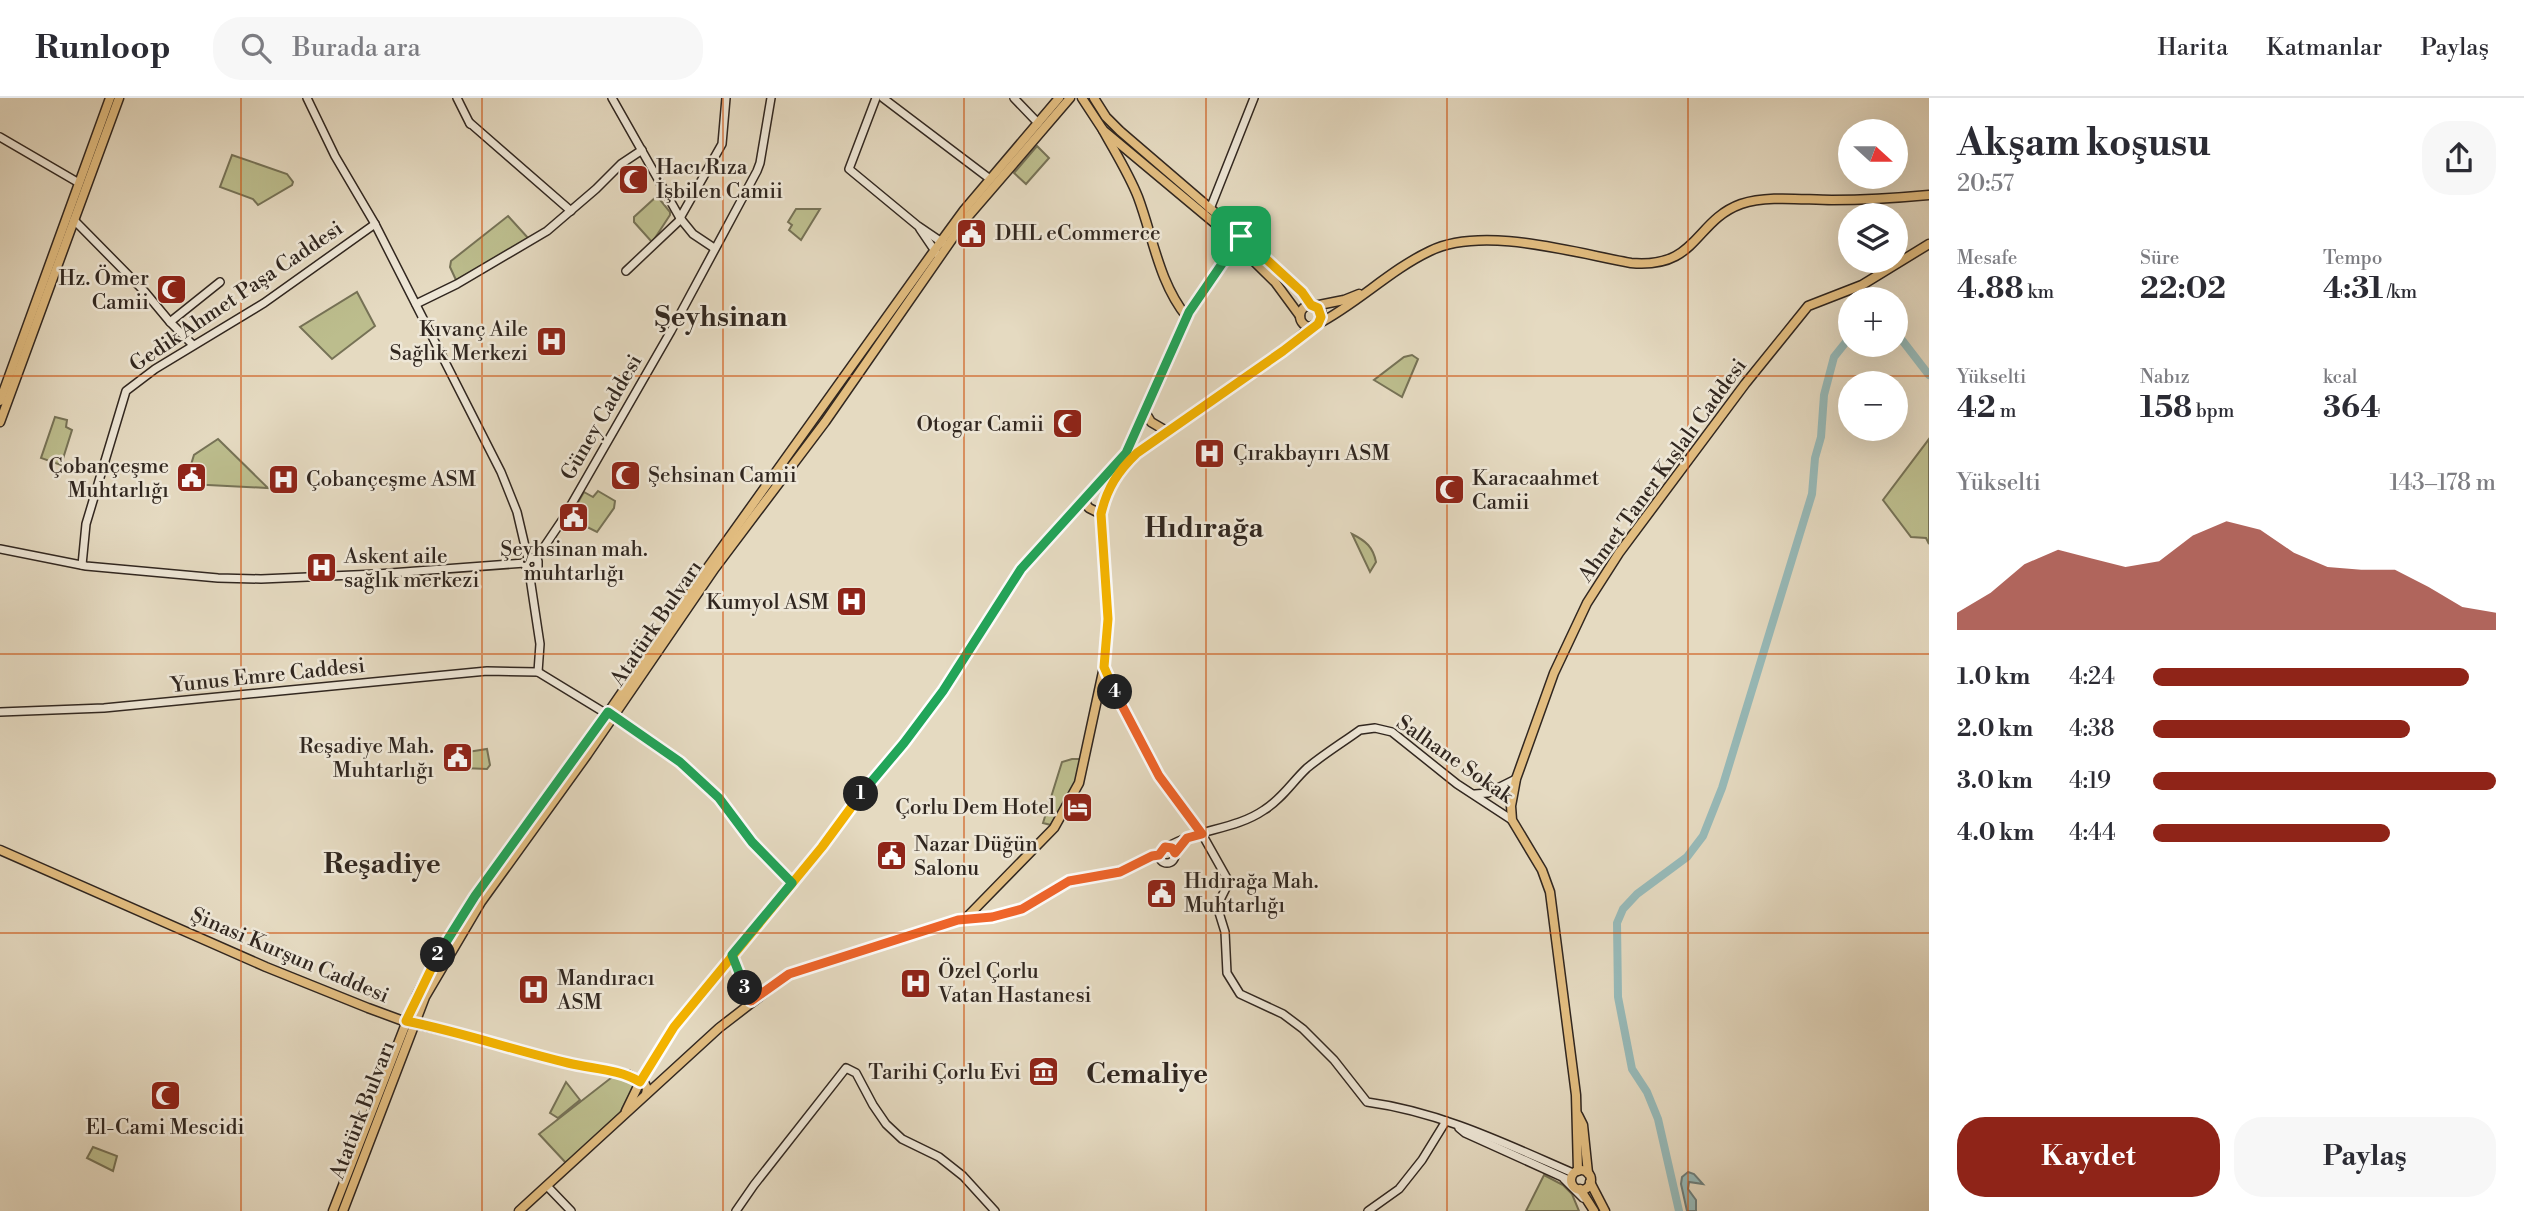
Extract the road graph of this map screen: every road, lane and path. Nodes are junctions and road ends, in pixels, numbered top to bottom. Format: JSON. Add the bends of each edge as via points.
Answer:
{"nodes":[{"id":1,"x":110,"y":98,"type":"edge"},
{"id":2,"x":119,"y":98,"type":"edge"},
{"id":3,"x":307,"y":98,"type":"edge"},
{"id":4,"x":457,"y":98,"type":"edge"},
{"id":5,"x":612,"y":98,"type":"edge"},
{"id":6,"x":726,"y":98,"type":"edge"},
{"id":7,"x":771,"y":98,"type":"edge"},
{"id":8,"x":876,"y":98,"type":"edge"},
{"id":9,"x":883,"y":98,"type":"edge"},
{"id":10,"x":1014,"y":98,"type":"edge"},
{"id":11,"x":1059,"y":98,"type":"edge"},
{"id":12,"x":1254,"y":98,"type":"edge"},
{"id":13,"x":1069,"y":99,"type":"edge"},
{"id":14,"x":1087,"y":100,"type":"edge"},
{"id":15,"x":1038,"y":123,"type":"junction"},
{"id":16,"x":1103,"y":130,"type":"junction"},
{"id":17,"x":0,"y":137,"type":"edge"},
{"id":18,"x":642,"y":150,"type":"junction"},
{"id":19,"x":1136,"y":157,"type":"junction"},
{"id":20,"x":1126,"y":175,"type":"junction"},
{"id":21,"x":990,"y":179,"type":"junction"},
{"id":22,"x":79,"y":183,"type":"junction"},
{"id":23,"x":1929,"y":195,"type":"edge"},
{"id":24,"x":1876,"y":199,"type":"junction"},
{"id":25,"x":1929,"y":201,"type":"edge"},
{"id":26,"x":1210,"y":209,"type":"junction"},
{"id":27,"x":572,"y":211,"type":"junction"},
{"id":28,"x":680,"y":219,"type":"junction"},
{"id":29,"x":74,"y":220,"type":"junction"},
{"id":30,"x":375,"y":224,"type":"junction"},
{"id":31,"x":918,"y":226,"type":"junction"},
{"id":32,"x":1239,"y":240,"type":"junction"},
{"id":33,"x":944,"y":244,"type":"junction"},
{"id":34,"x":1929,"y":244,"type":"edge"},
{"id":35,"x":714,"y":248,"type":"junction"},
{"id":36,"x":937,"y":254,"type":"junction"},
{"id":37,"x":626,"y":271,"type":"dead end"},
{"id":38,"x":1386,"y":279,"type":"junction"},
{"id":39,"x":220,"y":282,"type":"dead end"},
{"id":40,"x":416,"y":304,"type":"junction"},
{"id":41,"x":1313,"y":305,"type":"junction"},
{"id":42,"x":1300,"y":316,"type":"junction"},
{"id":43,"x":1187,"y":317,"type":"junction"},
{"id":44,"x":170,"y":322,"type":"junction"},
{"id":45,"x":1315,"y":325,"type":"junction"},
{"id":46,"x":193,"y":345,"type":"junction"},
{"id":47,"x":0,"y":401,"type":"edge"},
{"id":48,"x":1145,"y":412,"type":"junction"},
{"id":49,"x":0,"y":422,"type":"edge"},
{"id":50,"x":1141,"y":423,"type":"junction"},
{"id":51,"x":1168,"y":432,"type":"junction"},
{"id":52,"x":1159,"y":439,"type":"junction"},
{"id":53,"x":1090,"y":491,"type":"junction"},
{"id":54,"x":1101,"y":514,"type":"junction"},
{"id":55,"x":0,"y":549,"type":"edge"},
{"id":56,"x":530,"y":563,"type":"junction"},
{"id":57,"x":82,"y":565,"type":"junction"},
{"id":58,"x":1104,"y":667,"type":"junction"},
{"id":59,"x":538,"y":672,"type":"junction"},
{"id":60,"x":0,"y":712,"type":"edge"},
{"id":61,"x":610,"y":715,"type":"junction"},
{"id":62,"x":1516,"y":779,"type":"junction"},
{"id":63,"x":1475,"y":794,"type":"junction"},
{"id":64,"x":1512,"y":820,"type":"junction"},
{"id":65,"x":1202,"y":834,"type":"junction"},
{"id":66,"x":1187,"y":838,"type":"junction"},
{"id":67,"x":1167,"y":846,"type":"junction"},
{"id":68,"x":0,"y":850,"type":"edge"},
{"id":69,"x":1175,"y":853,"type":"junction"},
{"id":70,"x":1155,"y":855,"type":"junction"},
{"id":71,"x":792,"y":883,"type":"junction"},
{"id":72,"x":958,"y":920,"type":"junction"},
{"id":73,"x":732,"y":955,"type":"junction"},
{"id":74,"x":751,"y":1001,"type":"junction"},
{"id":75,"x":410,"y":1022,"type":"junction"},
{"id":76,"x":641,"y":1079,"type":"junction"},
{"id":77,"x":655,"y":1086,"type":"junction"},
{"id":78,"x":646,"y":1094,"type":"junction"},
{"id":79,"x":1578,"y":1115,"type":"junction"},
{"id":80,"x":1446,"y":1121,"type":"junction"},
{"id":81,"x":618,"y":1122,"type":"junction"},
{"id":82,"x":1455,"y":1126,"type":"junction"},
{"id":83,"x":1588,"y":1172,"type":"junction"},
{"id":84,"x":1574,"y":1175,"type":"junction"},
{"id":85,"x":1561,"y":1176,"type":"junction"},
{"id":86,"x":1590,"y":1182,"type":"junction"},
{"id":87,"x":547,"y":1186,"type":"junction"},
{"id":88,"x":1580,"y":1189,"type":"junction"},
{"id":89,"x":1585,"y":1199,"type":"junction"},
{"id":90,"x":333,"y":1211,"type":"edge"},
{"id":91,"x":343,"y":1211,"type":"edge"},
{"id":92,"x":519,"y":1211,"type":"edge"},
{"id":93,"x":571,"y":1211,"type":"edge"},
{"id":94,"x":736,"y":1211,"type":"edge"},
{"id":95,"x":995,"y":1211,"type":"edge"},
{"id":96,"x":1368,"y":1211,"type":"edge"},
{"id":97,"x":1594,"y":1211,"type":"edge"},
{"id":98,"x":1605,"y":1211,"type":"edge"}],
"edges":[{"from":1,"to":22,"type":"main road"},
{"from":2,"to":29,"type":"main road"},
{"from":3,"to":30,"type":"street"},
{"from":4,"to":27,"type":"street","via":[[470,123]]},
{"from":5,"to":18,"type":"street"},
{"from":6,"to":28,"type":"street","via":[[722,144]]},
{"from":7,"to":35,"type":"street","name":"Güney Caddesi","via":[[760,163]]},
{"from":8,"to":31,"type":"street","via":[[849,169]]},
{"from":9,"to":21,"type":"street"},
{"from":10,"to":15,"type":"street"},
{"from":11,"to":15,"type":"main road","name":"Atatürk Bulvarı"},
{"from":12,"to":26,"type":"street"},
{"from":13,"to":14,"type":"main road"},
{"from":13,"to":33,"type":"main road","name":"Atatürk Bulvarı"},
{"from":14,"to":16,"type":"main road"},
{"from":14,"to":26,"type":"main road"},
{"from":15,"to":21,"type":"main road","name":"Atatürk Bulvarı"},
{"from":16,"to":19,"type":"main road"},
{"from":16,"to":20,"type":"main road"},
{"from":17,"to":22,"type":"street"},
{"from":18,"to":27,"type":"street"},
{"from":18,"to":28,"type":"street"},
{"from":19,"to":20,"type":"street","via":[[1128,161]]},
{"from":19,"to":32,"type":"main road"},
{"from":20,"to":43,"type":"main road","via":[[1139,200],[1158,262]]},
{"from":21,"to":33,"type":"main road","name":"Atatürk Bulvarı"},
{"from":22,"to":47,"type":"main road"},
{"from":23,"to":24,"type":"main road"},
{"from":24,"to":25,"type":"main road"},
{"from":24,"to":38,"type":"main road","via":[[1742,204],[1725,212],[1681,254],[1657,262],[1631,263],[1531,245],[1462,241],[1431,250]]},
{"from":26,"to":32,"type":"main road"},
{"from":27,"to":40,"type":"street","via":[[547,231]]},
{"from":28,"to":35,"type":"street"},
{"from":28,"to":37,"type":"street"},
{"from":29,"to":44,"type":"street"},
{"from":29,"to":49,"type":"main road"},
{"from":30,"to":40,"type":"street"},
{"from":30,"to":46,"type":"street","name":"Gedik Ahmet Paşa Caddesi","via":[[264,303]]},
{"from":31,"to":33,"type":"street"},
{"from":31,"to":36,"type":"street"},
{"from":32,"to":41,"type":"main road"},
{"from":32,"to":42,"type":"main road"},
{"from":32,"to":43,"type":"main road"},
{"from":33,"to":36,"type":"main road","name":"Atatürk Bulvarı"},
{"from":34,"to":62,"type":"main road","name":"Ahmet Taner Kışlalı Caddesi","via":[[1862,285],[1808,306],[1745,384],[1587,603],[1554,673]]},
{"from":35,"to":56,"type":"street","name":"Güney Caddesi","via":[[563,519]]},
{"from":36,"to":61,"type":"main road","name":"Atatürk Bulvarı"},
{"from":38,"to":41,"type":"main road","via":[[1352,297]]},
{"from":38,"to":45,"type":"main road","via":[[1344,311]]},
{"from":39,"to":44,"type":"street"},
{"from":40,"to":56,"type":"street","via":[[501,472]]},
{"from":41,"to":42,"type":"main road"},
{"from":41,"to":45,"type":"main road","via":[[1321,314]]},
{"from":42,"to":45,"type":"main road","via":[[1305,325]]},
{"from":43,"to":48,"type":"main road"},
{"from":44,"to":46,"type":"street"},
{"from":45,"to":51,"type":"main road"},
{"from":46,"to":57,"type":"street","name":"Gedik Ahmet Paşa Caddesi","via":[[126,390],[86,524]]},
{"from":48,"to":50,"type":"main road"},
{"from":48,"to":51,"type":"main road","via":[[1156,427]]},
{"from":50,"to":52,"type":"main road"},
{"from":50,"to":53,"type":"main road","via":[[1126,453]]},
{"from":51,"to":52,"type":"main road"},
{"from":52,"to":54,"type":"main road","via":[[1116,474]]},
{"from":53,"to":54,"type":"main road","via":[[1085,503]]},
{"from":53,"to":71,"type":"main road","via":[[1021,569],[943,691]]},
{"from":54,"to":58,"type":"main road","via":[[1108,619]]},
{"from":55,"to":57,"type":"street"},
{"from":56,"to":57,"type":"street","via":[[261,579]]},
{"from":56,"to":59,"type":"street","via":[[540,644]]},
{"from":58,"to":65,"type":"street","via":[[1159,776]]},
{"from":58,"to":72,"type":"main road","via":[[1079,783],[1054,828],[966,918]]},
{"from":59,"to":60,"type":"street","name":"Yunus Emre Caddesi","via":[[487,671],[104,709]]},
{"from":59,"to":61,"type":"street"},
{"from":61,"to":71,"type":"street","via":[[680,762],[719,798],[752,842]]},
{"from":61,"to":75,"type":"main road","name":"Atatürk Bulvarı","via":[[481,902]]},
{"from":62,"to":63,"type":"street","via":[[1488,793]]},
{"from":62,"to":64,"type":"main road","name":"Ahmet Taner Kışlalı Caddesi"},
{"from":63,"to":64,"type":"street","name":"Salhane Sokak"},
{"from":63,"to":65,"type":"street","name":"Salhane Sokak","via":[[1392,732],[1368,728],[1319,758],[1263,811]]},
{"from":64,"to":79,"type":"main road","via":[[1550,892]]},
{"from":65,"to":66,"type":"street","name":"Salhane Sokak"},
{"from":65,"to":80,"type":"street","via":[[1229,882],[1217,906],[1225,932],[1227,973],[1240,994],[1303,1029],[1367,1102]]},
{"from":66,"to":67,"type":"street","name":"Salhane Sokak"},
{"from":66,"to":69,"type":"street"},
{"from":67,"to":69,"type":"street"},
{"from":67,"to":70,"type":"street"},
{"from":68,"to":75,"type":"main road","name":"Şinasi Kurşun Caddesi","via":[[287,976]]},
{"from":69,"to":70,"type":"street","via":[[1168,863]]},
{"from":70,"to":72,"type":"street","via":[[1120,872],[1059,885],[1022,909]]},
{"from":71,"to":73,"type":"main road"},
{"from":72,"to":74,"type":"main road","via":[[789,974]]},
{"from":73,"to":74,"type":"street"},
{"from":73,"to":76,"type":"main road","via":[[674,1027]]},
{"from":74,"to":77,"type":"main road"},
{"from":75,"to":76,"type":"main road","name":"Şinasi Kurşun Caddesi"},
{"from":75,"to":90,"type":"main road","name":"Atatürk Bulvarı"},
{"from":75,"to":91,"type":"main road","name":"Atatürk Bulvarı"},
{"from":76,"to":77,"type":"main road","name":"Şinasi Kurşun Caddesi"},
{"from":76,"to":78,"type":"main road"},
{"from":76,"to":81,"type":"main road"},
{"from":77,"to":78,"type":"main road"},
{"from":78,"to":81,"type":"main road"},
{"from":79,"to":83,"type":"main road"},
{"from":79,"to":84,"type":"main road"},
{"from":80,"to":82,"type":"street"},
{"from":80,"to":96,"type":"street","via":[[1399,1189]]},
{"from":81,"to":87,"type":"main road"},
{"from":82,"to":84,"type":"street","via":[[1472,1129]]},
{"from":82,"to":85,"type":"street"},
{"from":83,"to":84,"type":"main road"},
{"from":83,"to":86,"type":"main road"},
{"from":84,"to":85,"type":"street"},
{"from":84,"to":88,"type":"main road","via":[[1573,1185]]},
{"from":85,"to":89,"type":"street"},
{"from":86,"to":88,"type":"main road"},
{"from":86,"to":98,"type":"main road"},
{"from":87,"to":92,"type":"main road"},
{"from":87,"to":93,"type":"street"},
{"from":88,"to":89,"type":"main road"},
{"from":89,"to":97,"type":"main road"},
{"from":94,"to":95,"type":"street","via":[[846,1068],[856,1073],[886,1124],[963,1176]]}]}
